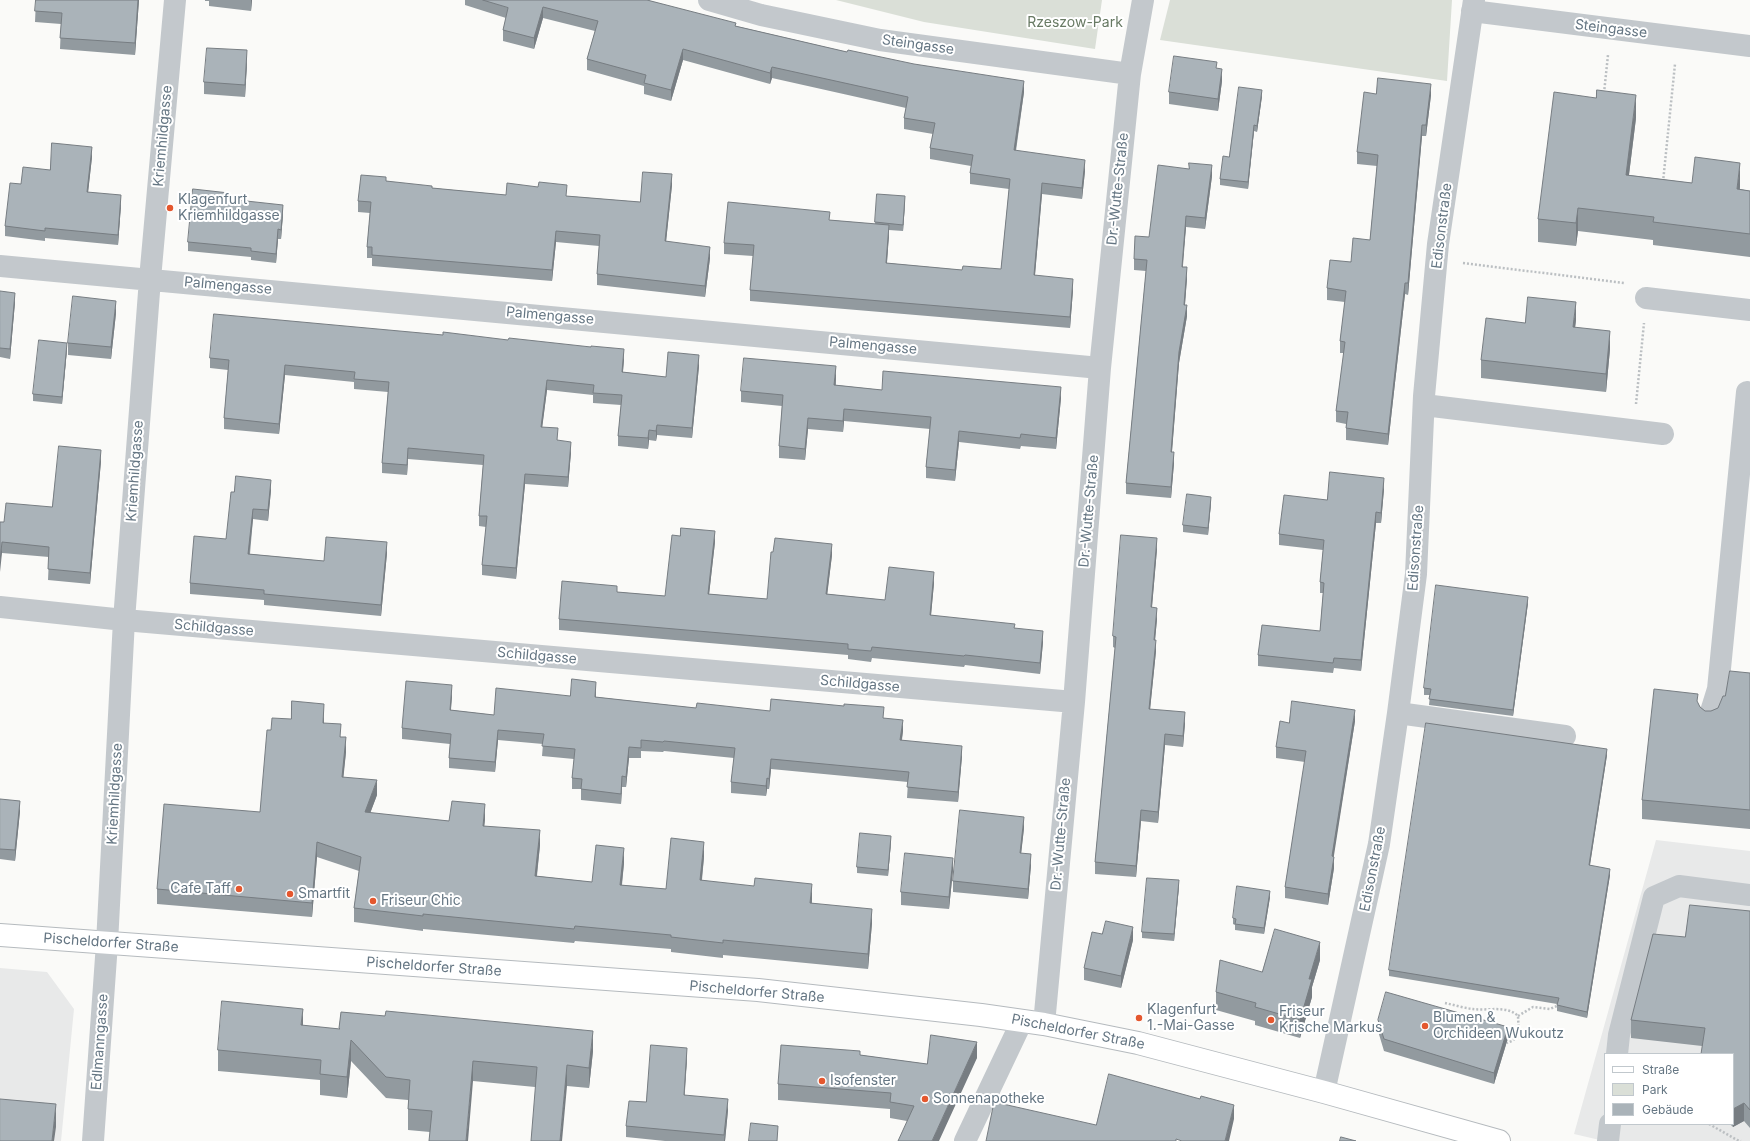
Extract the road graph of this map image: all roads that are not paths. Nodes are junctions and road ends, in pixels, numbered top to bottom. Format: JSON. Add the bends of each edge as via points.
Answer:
{"nodes":[{"id":1,"x":175,"y":0,"type":"edge"},
{"id":2,"x":709,"y":0,"type":"edge"},
{"id":3,"x":1143,"y":0,"type":"edge"},
{"id":4,"x":1473,"y":5,"type":"edge"},
{"id":5,"x":1750,"y":46,"type":"edge"},
{"id":6,"x":1130,"y":74,"type":"junction"},
{"id":7,"x":0,"y":266,"type":"edge"},
{"id":8,"x":150,"y":279,"type":"junction"},
{"id":9,"x":1646,"y":298,"type":"road end"},
{"id":10,"x":1750,"y":310,"type":"edge"},
{"id":11,"x":1100,"y":368,"type":"junction"},
{"id":12,"x":1747,"y":392,"type":"dead end"},
{"id":13,"x":1424,"y":406,"type":"junction"},
{"id":14,"x":1663,"y":434,"type":"dead end"},
{"id":15,"x":0,"y":606,"type":"edge"},
{"id":16,"x":124,"y":620,"type":"junction"},
{"id":17,"x":1074,"y":702,"type":"junction"},
{"id":18,"x":1398,"y":713,"type":"junction"},
{"id":19,"x":1709,"y":718,"type":"edge"},
{"id":20,"x":1565,"y":736,"type":"dead end"},
{"id":21,"x":1750,"y":895,"type":"edge"},
{"id":22,"x":0,"y":935,"type":"edge"},
{"id":23,"x":107,"y":943,"type":"junction"},
{"id":24,"x":1022,"y":1021,"type":"junction"},
{"id":25,"x":1044,"y":1024,"type":"junction"},
{"id":26,"x":1617,"y":1053,"type":"edge"},
{"id":27,"x":1324,"y":1092,"type":"junction"},
{"id":28,"x":1610,"y":1125,"type":"edge"},
{"id":29,"x":93,"y":1141,"type":"edge"},
{"id":30,"x":965,"y":1141,"type":"edge"},
{"id":31,"x":1499,"y":1141,"type":"edge"},
{"id":32,"x":1608,"y":1141,"type":"edge"}],
"edges":[{"from":1,"to":8,"type":"street","name":"Kriemhildgasse"},
{"from":2,"to":6,"type":"street","name":"Steingasse","via":[[761,15],[880,40]]},
{"from":3,"to":6,"type":"street","name":"Dr.-Wutte-Straße"},
{"from":4,"to":5,"type":"street","name":"Steingasse","via":[[1610,28]]},
{"from":4,"to":13,"type":"street","name":"Edisonstraße","via":[[1437,259]]},
{"from":6,"to":11,"type":"street","name":"Dr.-Wutte-Straße"},
{"from":7,"to":8,"type":"street","name":"Palmengasse"},
{"from":8,"to":11,"type":"street","name":"Palmengasse"},
{"from":8,"to":16,"type":"street","name":"Kriemhildgasse"},
{"from":9,"to":10,"type":"street"},
{"from":11,"to":17,"type":"street","name":"Dr.-Wutte-Straße"},
{"from":12,"to":19,"type":"street","via":[[1718,689]]},
{"from":13,"to":14,"type":"street"},
{"from":13,"to":18,"type":"street","name":"Edisonstraße","via":[[1416,574]]},
{"from":15,"to":16,"type":"street","name":"Schildgasse"},
{"from":16,"to":17,"type":"street","name":"Schildgasse"},
{"from":16,"to":23,"type":"street","name":"Kriemhildgasse"},
{"from":17,"to":25,"type":"street","name":"Dr.-Wutte-Straße"},
{"from":18,"to":20,"type":"street"},
{"from":18,"to":27,"type":"street","name":"Edisonstraße","via":[[1379,844]]},
{"from":21,"to":26,"type":"street","via":[[1679,886],[1654,897]]},
{"from":22,"to":23,"type":"main road","name":"Pischeldorfer Straße"},
{"from":23,"to":24,"type":"main road","name":"Pischeldorfer Straße","via":[[758,990]]},
{"from":23,"to":29,"type":"street","name":"Edlmanngasse"},
{"from":24,"to":25,"type":"main road","name":"Pischeldorfer Straße"},
{"from":24,"to":30,"type":"street"},
{"from":25,"to":27,"type":"main road","name":"Pischeldorfer Straße","via":[[1138,1043]]},
{"from":27,"to":31,"type":"main road","name":"Pischeldorfer Straße"},
{"from":28,"to":32,"type":"street"}]}
